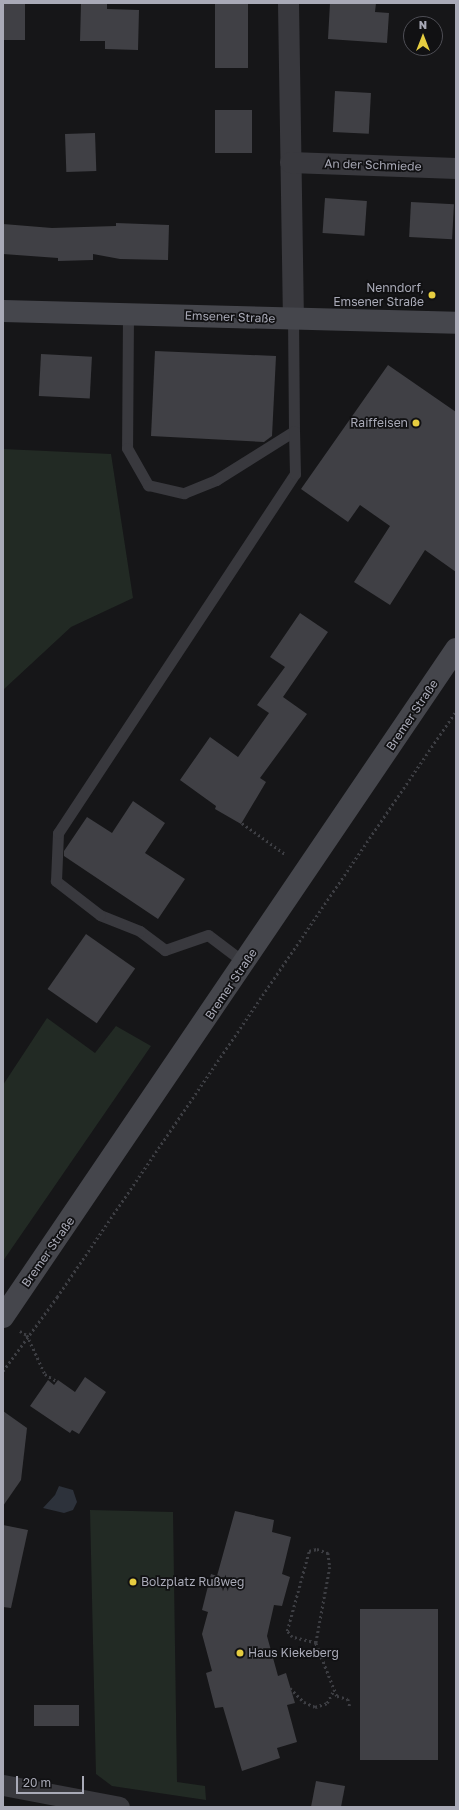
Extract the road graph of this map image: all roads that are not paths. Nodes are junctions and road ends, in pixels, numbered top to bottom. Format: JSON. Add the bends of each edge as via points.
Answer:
{"nodes":[{"id":1,"x":288,"y":3,"type":"edge"},
{"id":2,"x":290,"y":162,"type":"junction"},
{"id":3,"x":456,"y":168,"type":"edge"},
{"id":4,"x":3,"y":310,"type":"edge"},
{"id":5,"x":128,"y":314,"type":"junction"},
{"id":6,"x":293,"y":318,"type":"junction"},
{"id":7,"x":456,"y":323,"type":"edge"},
{"id":8,"x":294,"y":431,"type":"junction"},
{"id":9,"x":456,"y":649,"type":"edge"},
{"id":10,"x":245,"y":963,"type":"junction"},
{"id":11,"x":9,"y":1322,"type":"edge"},
{"id":12,"x":3,"y":1785,"type":"edge"},
{"id":13,"x":119,"y":1807,"type":"edge"}],
"edges":[{"from":1,"to":2,"type":"street"},
{"from":2,"to":3,"type":"street","name":"An der Schmiede"},
{"from":2,"to":6,"type":"street"},
{"from":4,"to":5,"type":"main road","name":"Emsener Straße"},
{"from":5,"to":6,"type":"main road","name":"Emsener Straße"},
{"from":5,"to":8,"type":"lane","via":[[128,448],[148,485],[184,493],[216,480]]},
{"from":6,"to":7,"type":"main road","name":"Emsener Straße"},
{"from":6,"to":8,"type":"lane"},
{"from":8,"to":10,"type":"lane","via":[[294,474],[58,833],[56,881],[100,915],[140,931],[165,950],[208,935]]},
{"from":9,"to":10,"type":"main road","name":"Bremer Straße"},
{"from":10,"to":11,"type":"main road","name":"Bremer Straße"},
{"from":12,"to":13,"type":"street"}]}
